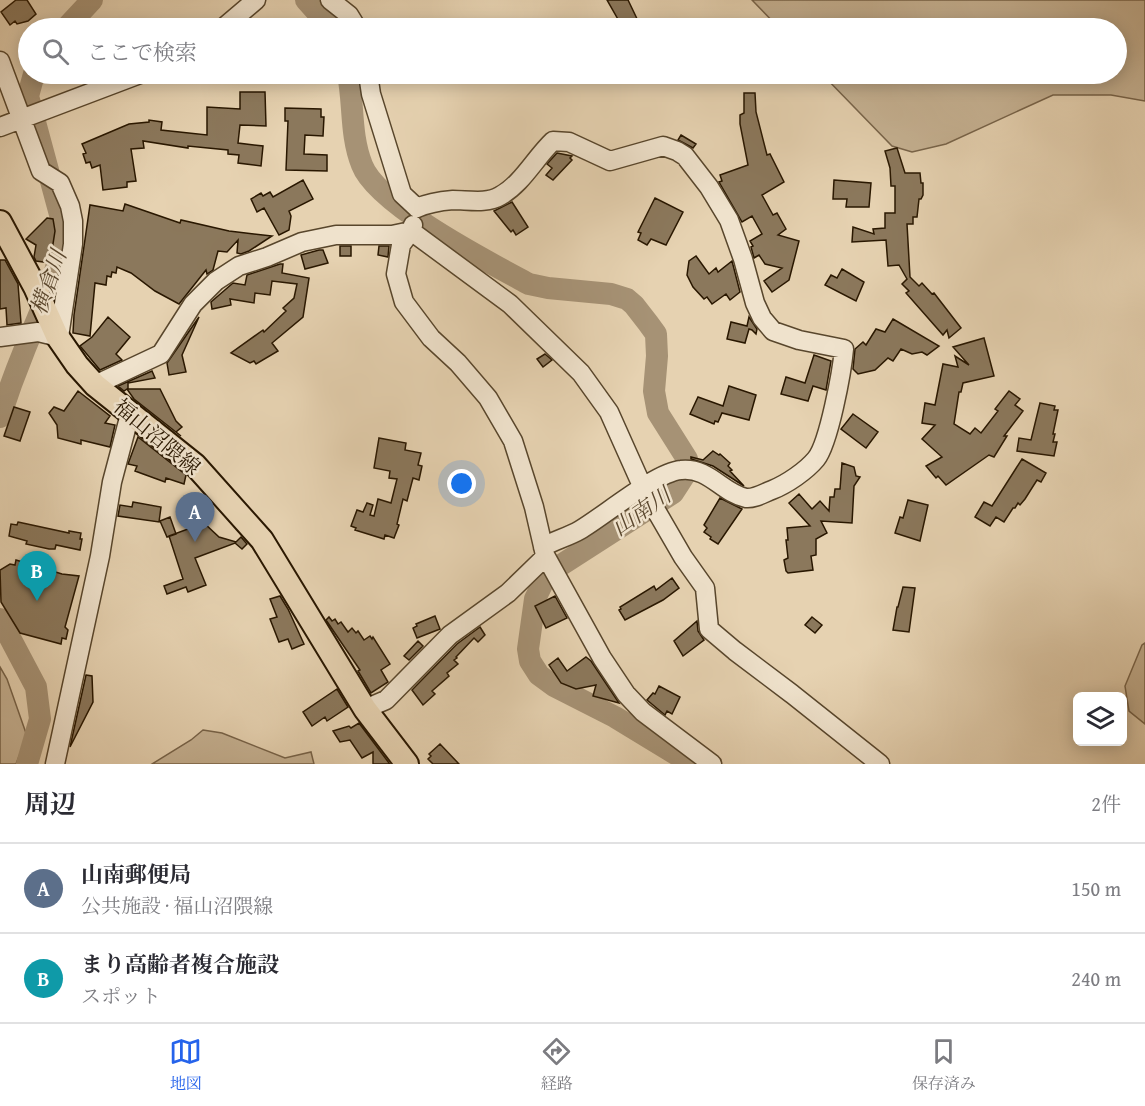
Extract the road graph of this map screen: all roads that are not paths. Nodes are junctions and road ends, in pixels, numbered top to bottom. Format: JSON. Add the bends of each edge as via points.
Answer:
{"nodes":[{"id":1,"x":256,"y":0,"type":"edge"},
{"id":2,"x":330,"y":0,"type":"edge"},
{"id":3,"x":235,"y":18,"type":"edge"},
{"id":4,"x":351,"y":18,"type":"edge"},
{"id":5,"x":0,"y":61,"type":"edge"},
{"id":6,"x":114,"y":84,"type":"edge"},
{"id":7,"x":369,"y":84,"type":"edge"},
{"id":8,"x":22,"y":120,"type":"junction"},
{"id":9,"x":0,"y":127,"type":"edge"},
{"id":10,"x":417,"y":208,"type":"junction"},
{"id":11,"x":0,"y":222,"type":"edge"},
{"id":12,"x":411,"y":231,"type":"junction"},
{"id":13,"x":42,"y":330,"type":"junction"},
{"id":14,"x":0,"y":337,"type":"edge"},
{"id":15,"x":95,"y":385,"type":"junction"},
{"id":16,"x":130,"y":414,"type":"junction"},
{"id":17,"x":643,"y":488,"type":"junction"},
{"id":18,"x":545,"y":553,"type":"junction"},
{"id":19,"x":365,"y":709,"type":"junction"},
{"id":20,"x":55,"y":764,"type":"edge"},
{"id":21,"x":407,"y":764,"type":"edge"},
{"id":22,"x":712,"y":764,"type":"edge"},
{"id":23,"x":880,"y":764,"type":"edge"}],
"edges":[{"from":1,"to":3,"type":"street"},
{"from":2,"to":4,"type":"street"},
{"from":5,"to":8,"type":"street"},
{"from":6,"to":8,"type":"street"},
{"from":7,"to":10,"type":"street","via":[[402,194]]},
{"from":8,"to":9,"type":"street"},
{"from":8,"to":13,"type":"street","via":[[41,171],[60,183],[73,221],[59,336]]},
{"from":10,"to":12,"type":"street"},
{"from":10,"to":17,"type":"street","via":[[451,200],[483,201],[500,196],[553,141],[569,142],[610,161],[663,146],[685,156],[709,186],[729,220],[762,318],[773,331],[844,349],[825,440],[818,457],[805,469],[750,499],[697,470],[680,470]]},
{"from":11,"to":13,"type":"main road","name":"福山沼隈線","via":[[36,287]]},
{"from":12,"to":15,"type":"street","via":[[336,235],[302,242],[239,266],[216,281],[193,304],[161,354]]},
{"from":12,"to":17,"type":"street","via":[[510,304],[581,373],[609,411]]},
{"from":12,"to":18,"type":"street","via":[[401,245],[396,274],[404,302],[431,338],[488,398],[513,441]]},
{"from":13,"to":14,"type":"street"},
{"from":13,"to":15,"type":"main road","name":"福山沼隈線"},
{"from":15,"to":16,"type":"main road","name":"福山沼隈線"},
{"from":16,"to":19,"type":"main road","name":"福山沼隈線","via":[[195,465],[262,540]]},
{"from":16,"to":20,"type":"street","via":[[112,482]]},
{"from":17,"to":18,"type":"street"},
{"from":17,"to":23,"type":"street","via":[[705,588],[709,629]]},
{"from":18,"to":19,"type":"street","via":[[508,593],[450,635],[386,700]]},
{"from":18,"to":22,"type":"street","via":[[626,694],[643,712]]},
{"from":19,"to":21,"type":"main road","name":"福山沼隈線"}]}
